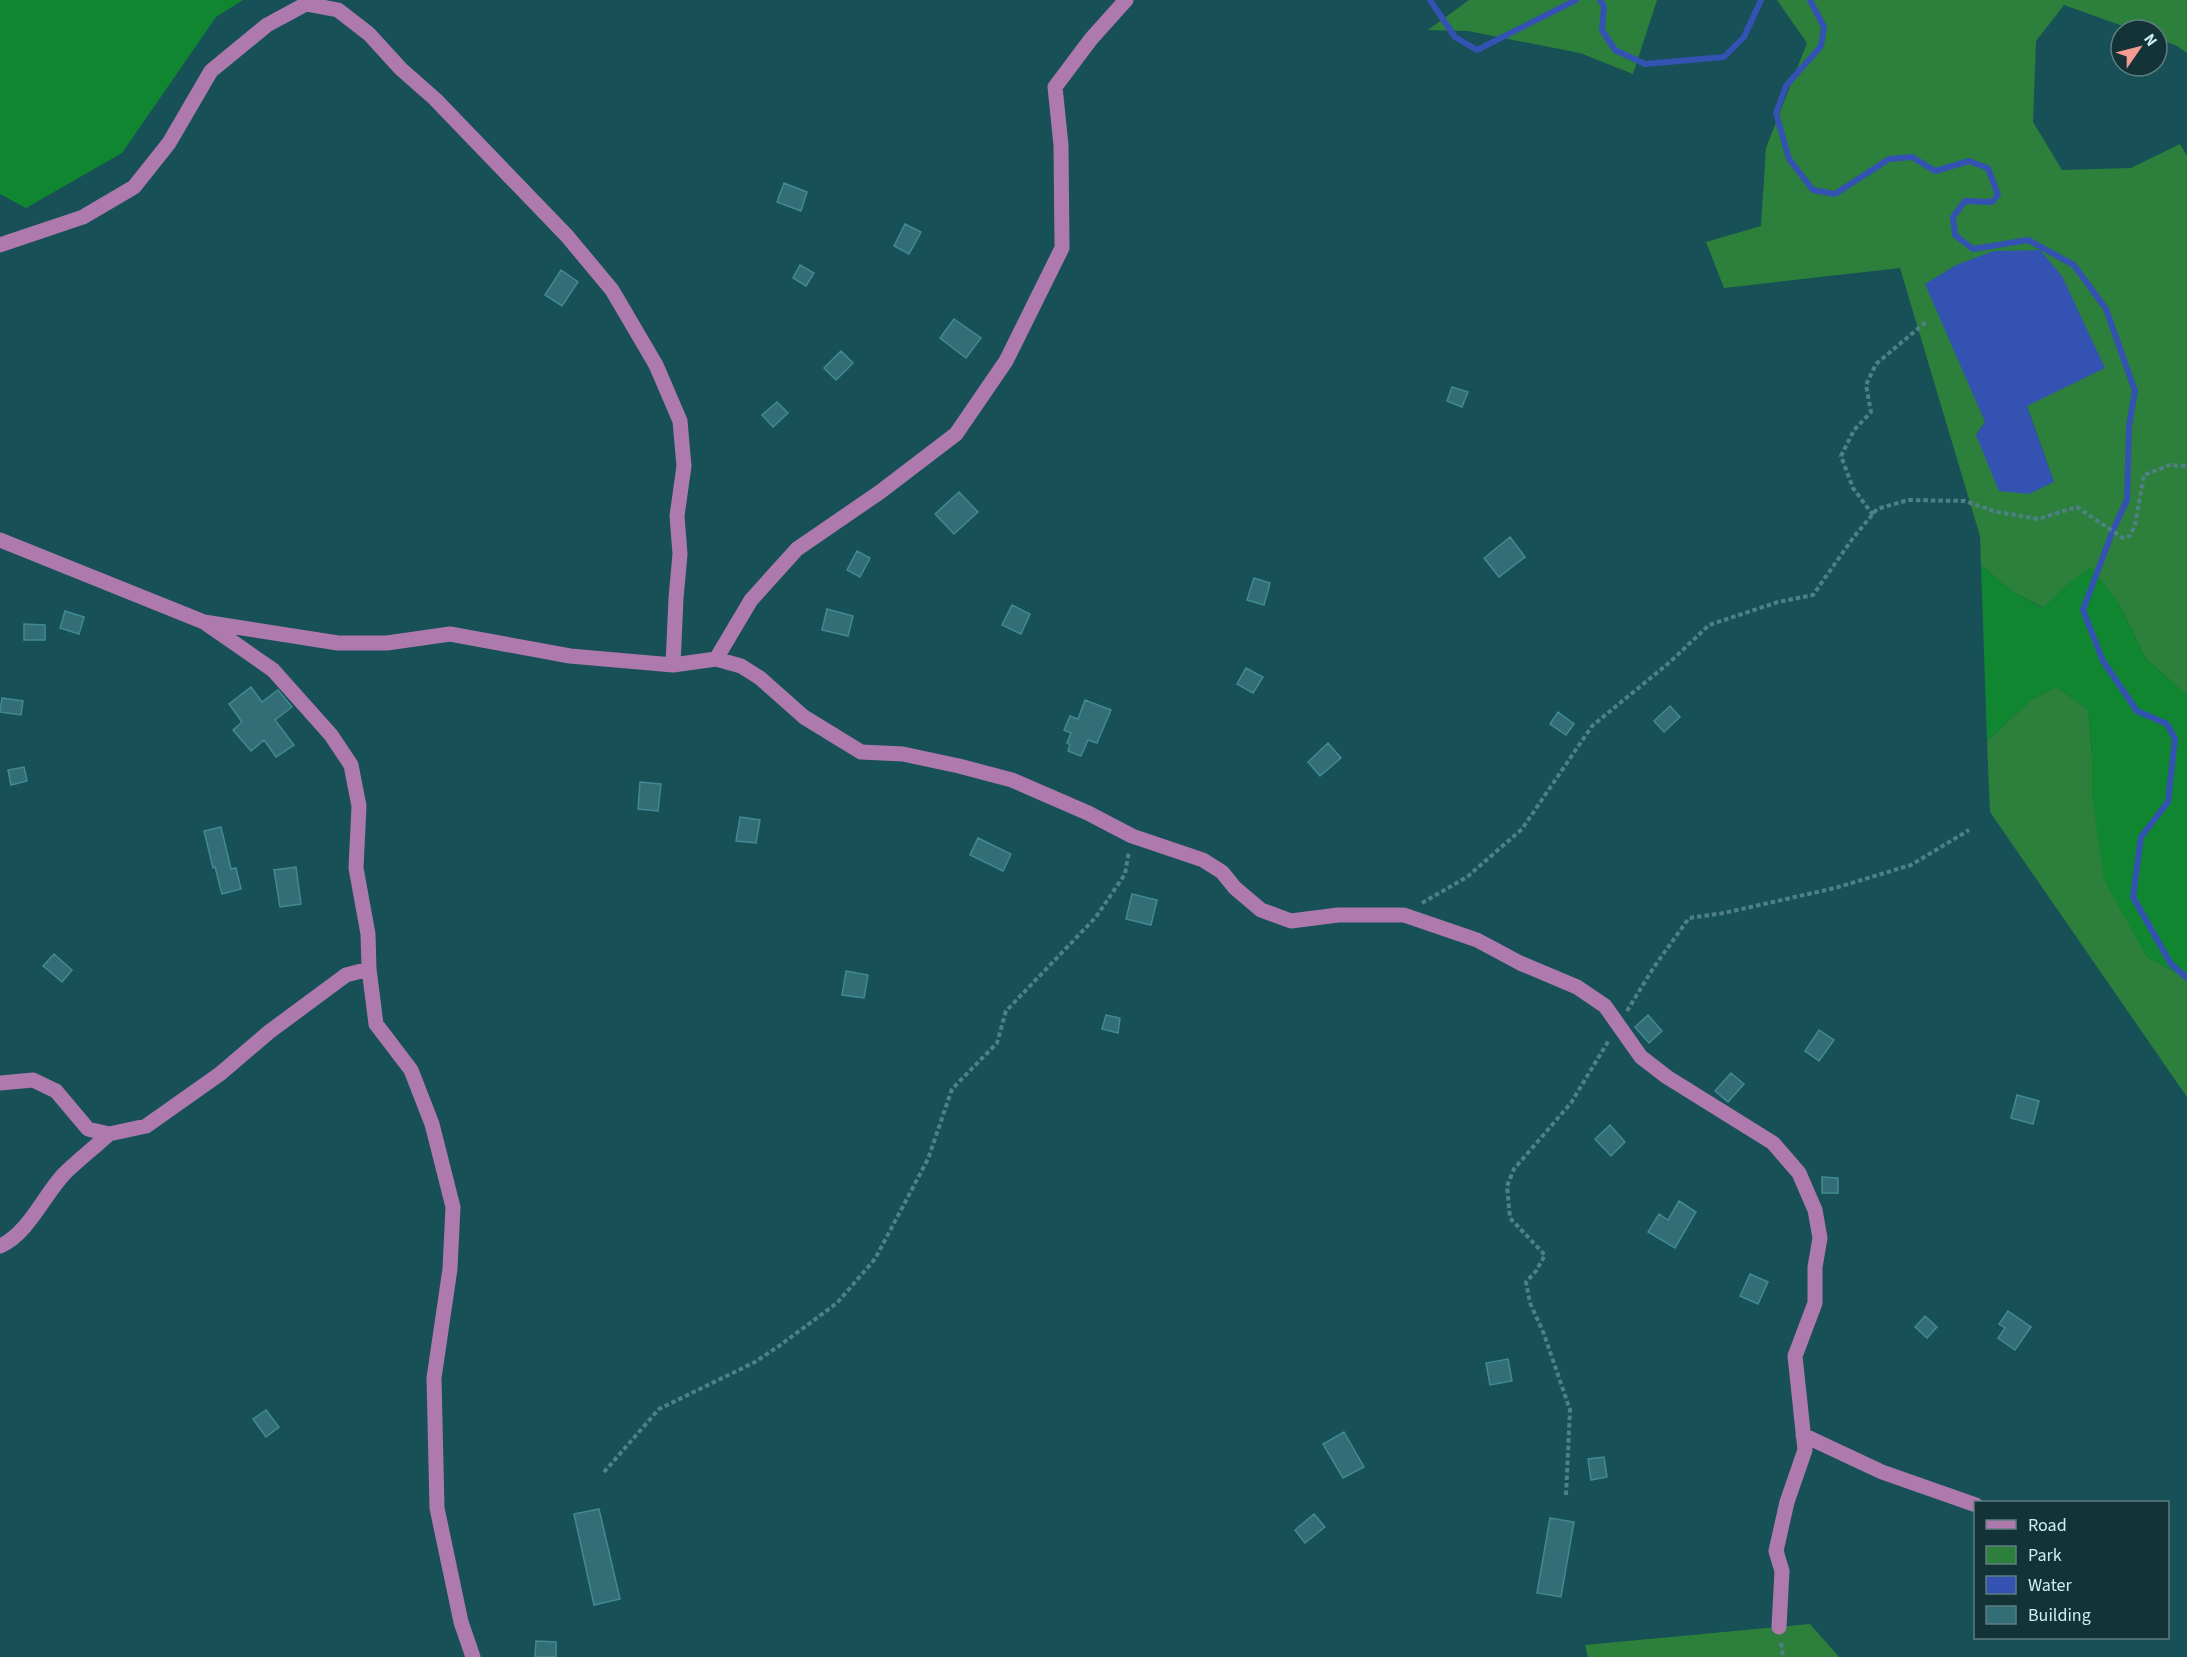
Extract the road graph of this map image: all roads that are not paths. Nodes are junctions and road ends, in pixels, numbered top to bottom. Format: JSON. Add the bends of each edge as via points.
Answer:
{"nodes":[{"id":1,"x":1126,"y":0,"type":"edge"},
{"id":2,"x":0,"y":245,"type":"edge"},
{"id":3,"x":0,"y":540,"type":"edge"},
{"id":4,"x":204,"y":622,"type":"junction"},
{"id":5,"x":716,"y":659,"type":"junction"},
{"id":6,"x":673,"y":665,"type":"junction"},
{"id":7,"x":369,"y":969,"type":"junction"},
{"id":8,"x":0,"y":1083,"type":"edge"},
{"id":9,"x":110,"y":1134,"type":"junction"},
{"id":10,"x":0,"y":1246,"type":"edge"},
{"id":11,"x":1803,"y":1435,"type":"junction"},
{"id":12,"x":1974,"y":1504,"type":"edge"},
{"id":13,"x":1779,"y":1627,"type":"dead end"},
{"id":14,"x":473,"y":1657,"type":"edge"}],
"edges":[{"from":1,"to":5,"type":"street","via":[[1055,87],[1061,145],[1062,248],[1006,361],[956,434],[797,549],[751,600]]},
{"from":2,"to":6,"type":"street","via":[[83,217],[134,187],[169,143],[211,71],[267,25],[306,4],[338,10],[369,34],[435,99],[567,236],[612,290],[656,366],[680,421],[684,466],[677,516],[680,554]]},
{"from":3,"to":4,"type":"street"},
{"from":4,"to":6,"type":"street","via":[[338,643],[387,643],[450,634],[570,656]]},
{"from":4,"to":7,"type":"street","via":[[273,669],[331,735],[351,765],[359,806],[356,868],[368,934]]},
{"from":5,"to":6,"type":"street"},
{"from":5,"to":11,"type":"street","via":[[741,666],[760,678],[804,717],[861,752],[903,754],[1012,780],[1132,836],[1203,860],[1222,872],[1261,910],[1291,921],[1338,915],[1404,915],[1477,940],[1577,987],[1605,1006],[1641,1058],[1773,1143],[1799,1173],[1815,1210],[1820,1238],[1815,1304],[1796,1356]]},
{"from":7,"to":9,"type":"street","via":[[346,975],[146,1126]]},
{"from":7,"to":14,"type":"street","via":[[376,1024],[411,1070],[432,1124],[453,1207],[450,1269],[434,1378],[437,1508],[461,1622]]},
{"from":8,"to":9,"type":"street","via":[[33,1080],[56,1091],[88,1129]]},
{"from":9,"to":10,"type":"street","via":[[64,1174],[37,1211],[9,1242]]},
{"from":11,"to":12,"type":"street","via":[[1882,1472]]},
{"from":11,"to":13,"type":"street","via":[[1805,1450],[1776,1551],[1782,1571]]}]}
